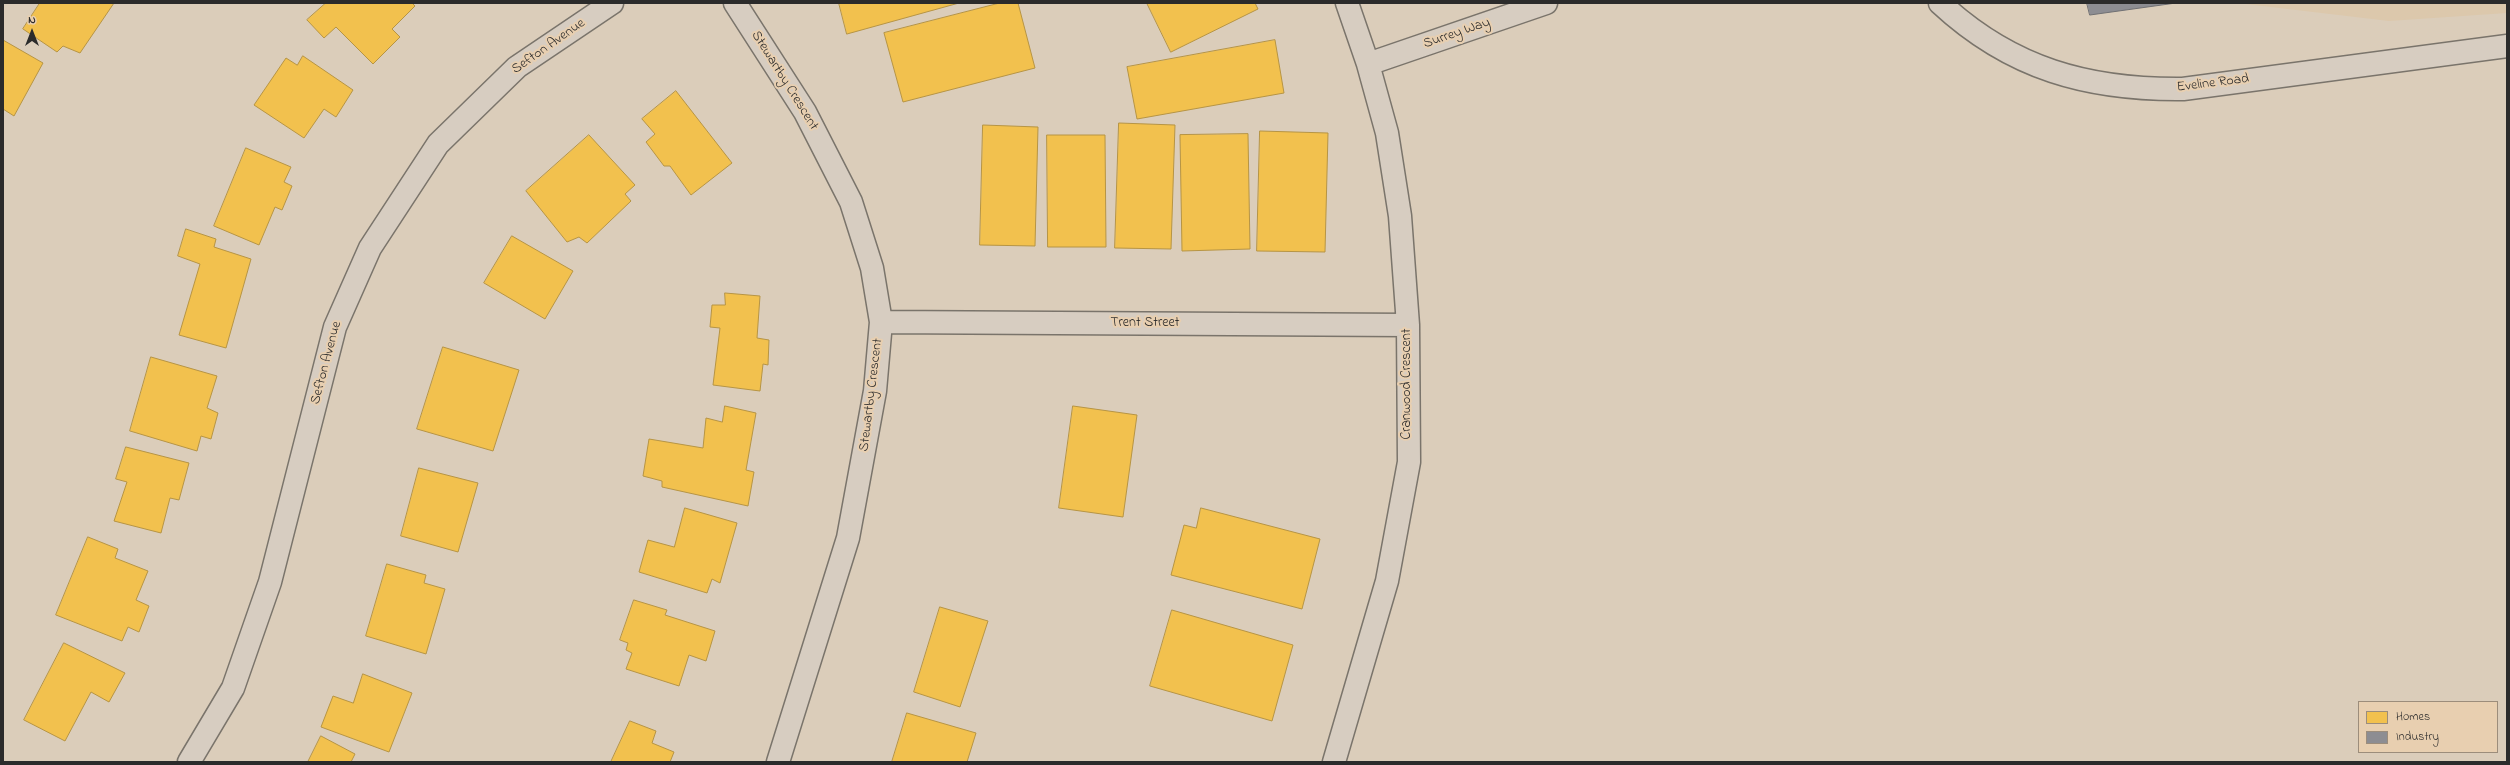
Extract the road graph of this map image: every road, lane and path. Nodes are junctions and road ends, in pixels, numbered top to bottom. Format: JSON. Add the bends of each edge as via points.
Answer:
{"nodes":[{"id":1,"x":612,"y":3,"type":"edge"},
{"id":2,"x":735,"y":3,"type":"edge"},
{"id":3,"x":1347,"y":3,"type":"edge"},
{"id":4,"x":1546,"y":3,"type":"edge"},
{"id":5,"x":1940,"y":3,"type":"edge"},
{"id":6,"x":2507,"y":46,"type":"edge"},
{"id":7,"x":1368,"y":64,"type":"junction"},
{"id":8,"x":881,"y":322,"type":"junction"},
{"id":9,"x":1408,"y":325,"type":"junction"},
{"id":10,"x":189,"y":762,"type":"edge"},
{"id":11,"x":778,"y":762,"type":"edge"},
{"id":12,"x":1334,"y":762,"type":"edge"}],
"edges":[{"from":1,"to":10,"type":"street","name":"Sefton Avenue","via":[[517,67],[438,144],[370,248],[335,327],[270,582],[233,688]]},
{"from":2,"to":8,"type":"street","name":"Stewartby Crescent","via":[[805,112],[851,202],[872,268]]},
{"from":3,"to":7,"type":"street","name":"Cranwood Crescent"},
{"from":4,"to":7,"type":"street","name":"Surrey Way"},
{"from":5,"to":6,"type":"street","name":"Eveline Road","via":[[1957,19],[1991,43],[2028,62],[2066,76],[2104,85],[2144,90],[2183,89]]},
{"from":7,"to":9,"type":"street","name":"Cranwood Crescent","via":[[1387,133],[1400,216]]},
{"from":8,"to":9,"type":"street","name":"Trent Street"},
{"from":8,"to":11,"type":"street","name":"Stewartby Crescent","via":[[875,391],[848,538]]},
{"from":9,"to":12,"type":"street","name":"Cranwood Crescent","via":[[1409,462],[1387,581]]}]}
